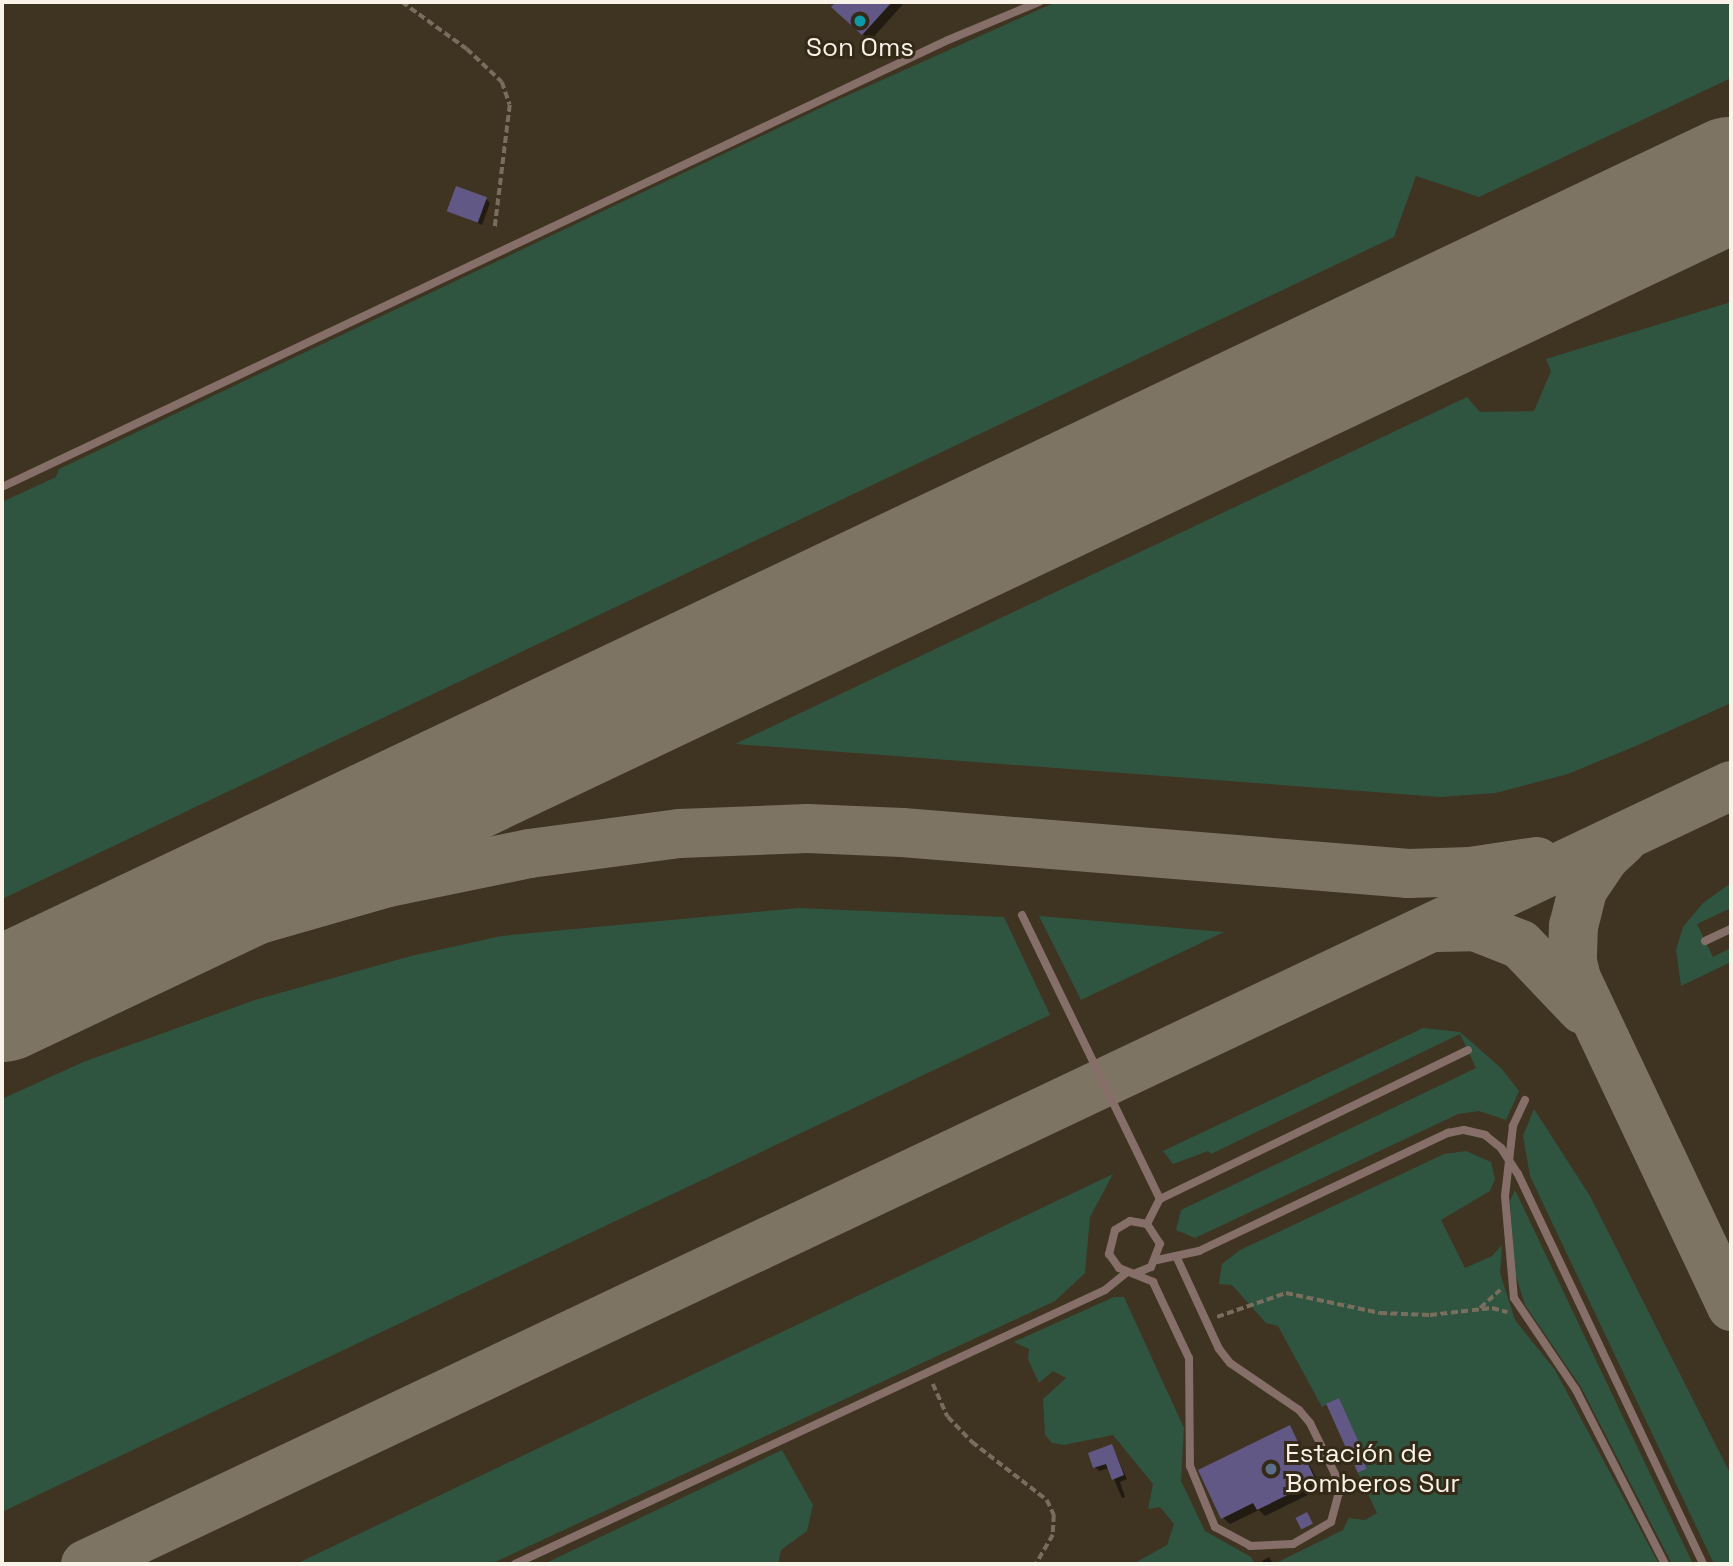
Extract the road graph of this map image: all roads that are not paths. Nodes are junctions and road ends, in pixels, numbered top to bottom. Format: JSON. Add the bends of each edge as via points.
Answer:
{"nodes":[{"id":1,"x":1039,"y":2,"type":"edge"},
{"id":2,"x":2,"y":487,"type":"edge"},
{"id":3,"x":1022,"y":915,"type":"dead end"},
{"id":4,"x":1731,"y":929,"type":"edge"},
{"id":5,"x":1705,"y":941,"type":"dead end"},
{"id":6,"x":1468,"y":1050,"type":"dead end"},
{"id":7,"x":1525,"y":1100,"type":"dead end"},
{"id":8,"x":1509,"y":1158,"type":"junction"},
{"id":9,"x":1160,"y":1199,"type":"junction"},
{"id":10,"x":1147,"y":1224,"type":"junction"},
{"id":11,"x":1176,"y":1256,"type":"junction"},
{"id":12,"x":1157,"y":1260,"type":"junction"},
{"id":13,"x":1131,"y":1272,"type":"junction"},
{"id":14,"x":515,"y":1564,"type":"edge"},
{"id":15,"x":1665,"y":1564,"type":"edge"},
{"id":16,"x":1703,"y":1564,"type":"edge"}],
"edges":[{"from":1,"to":2,"type":"lane","via":[[948,40]]},
{"from":3,"to":9,"type":"lane"},
{"from":4,"to":5,"type":"lane"},
{"from":6,"to":9,"type":"lane"},
{"from":7,"to":8,"type":"lane","via":[[1513,1126]]},
{"from":8,"to":11,"type":"lane","via":[[1485,1135],[1456,1130],[1199,1251]]},
{"from":8,"to":15,"type":"lane","via":[[1508,1265],[1514,1298],[1576,1390]]},
{"from":8,"to":16,"type":"lane"},
{"from":9,"to":10,"type":"lane"},
{"from":10,"to":12,"type":"lane","via":[[1158,1236]]},
{"from":10,"to":13,"type":"lane","via":[[1122,1224],[1110,1237],[1113,1262]]},
{"from":11,"to":12,"type":"lane"},
{"from":11,"to":13,"type":"lane","via":[[1230,1363],[1299,1410],[1335,1474],[1339,1493],[1331,1522],[1293,1544],[1250,1546],[1215,1527],[1189,1466],[1193,1378],[1189,1358],[1153,1282]]},
{"from":12,"to":13,"type":"lane"},
{"from":13,"to":14,"type":"lane","via":[[1105,1290]]}]}
